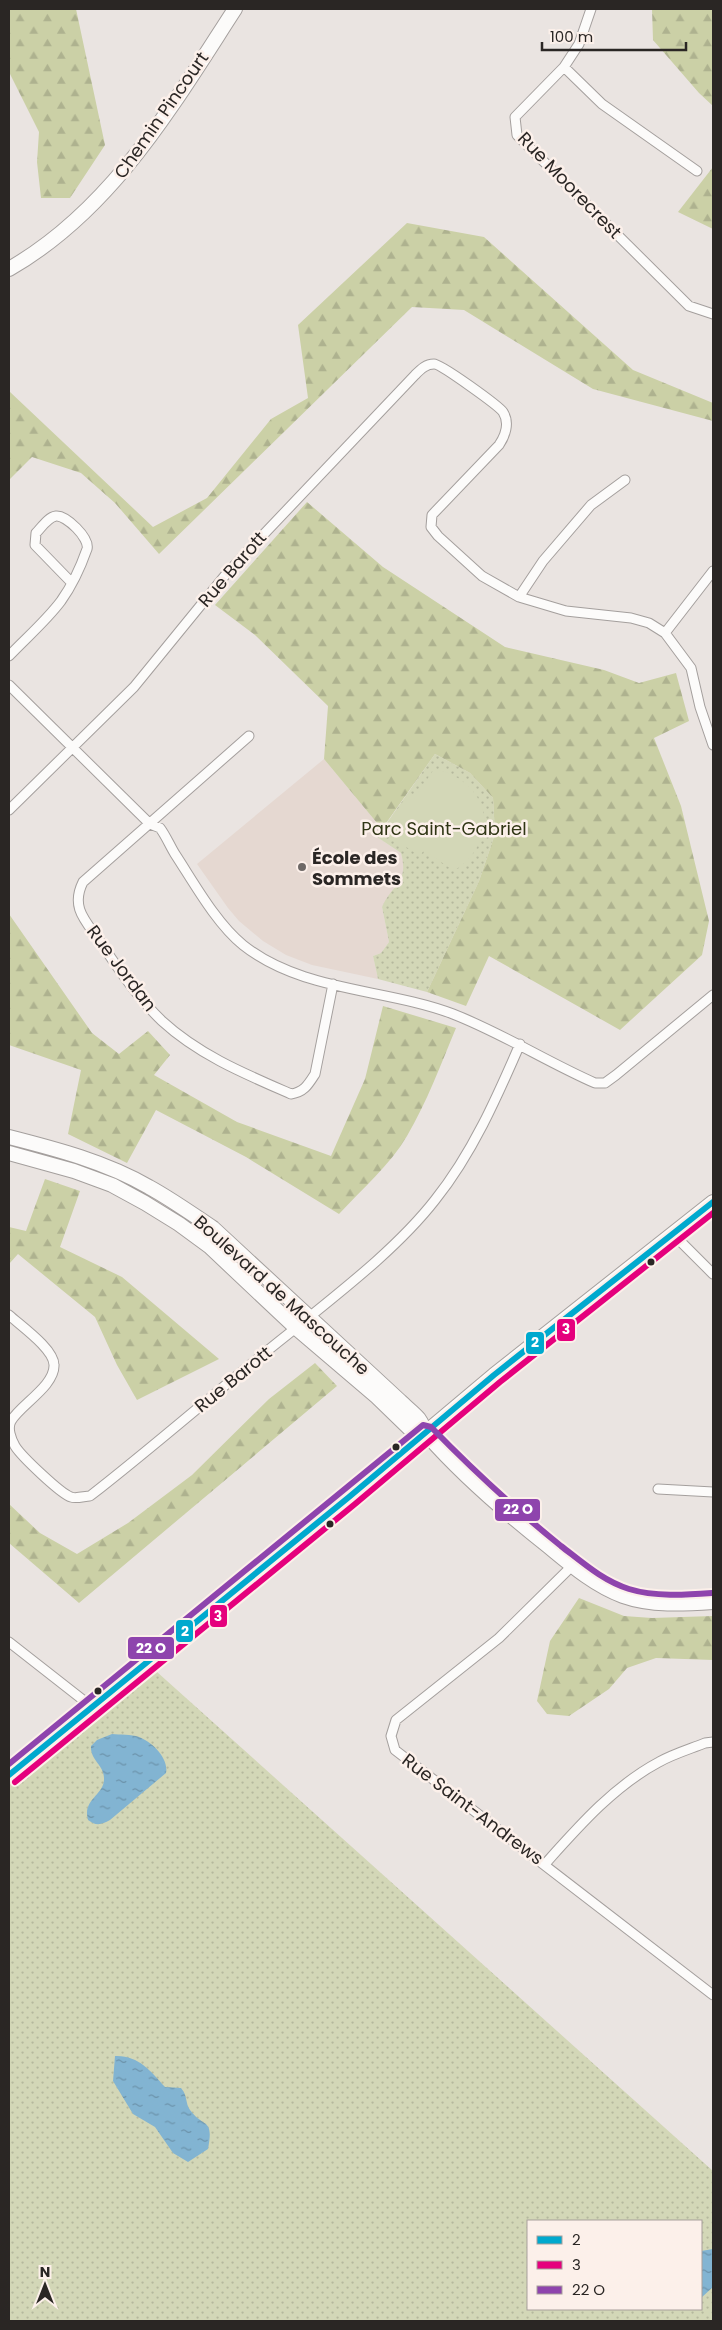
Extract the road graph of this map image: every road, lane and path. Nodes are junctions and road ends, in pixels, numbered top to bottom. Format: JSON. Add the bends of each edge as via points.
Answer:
{"nodes":[{"id":1,"x":235,"y":9,"type":"edge"},
{"id":2,"x":591,"y":9,"type":"edge"},
{"id":3,"x":564,"y":67,"type":"junction"},
{"id":4,"x":697,"y":171,"type":"dead end"},
{"id":5,"x":9,"y":269,"type":"edge"},
{"id":6,"x":713,"y":314,"type":"edge"},
{"id":7,"x":626,"y":480,"type":"dead end"},
{"id":8,"x":713,"y":571,"type":"edge"},
{"id":9,"x":71,"y":582,"type":"junction"},
{"id":10,"x":519,"y":597,"type":"junction"},
{"id":11,"x":665,"y":633,"type":"junction"},
{"id":12,"x":9,"y":656,"type":"edge"},
{"id":13,"x":9,"y":685,"type":"edge"},
{"id":14,"x":248,"y":736,"type":"dead end"},
{"id":15,"x":713,"y":745,"type":"edge"},
{"id":16,"x":73,"y":749,"type":"junction"},
{"id":17,"x":9,"y":810,"type":"edge"},
{"id":18,"x":150,"y":824,"type":"junction"},
{"id":19,"x":333,"y":984,"type":"junction"},
{"id":20,"x":713,"y":995,"type":"edge"},
{"id":21,"x":520,"y":1044,"type":"junction"},
{"id":22,"x":9,"y":1137,"type":"edge"},
{"id":23,"x":9,"y":1153,"type":"edge"},
{"id":24,"x":713,"y":1202,"type":"edge"},
{"id":25,"x":672,"y":1233,"type":"junction"},
{"id":26,"x":713,"y":1274,"type":"edge"},
{"id":27,"x":9,"y":1315,"type":"edge"},
{"id":28,"x":308,"y":1318,"type":"junction"},
{"id":29,"x":296,"y":1328,"type":"junction"},
{"id":30,"x":426,"y":1434,"type":"junction"},
{"id":31,"x":658,"y":1490,"type":"dead end"},
{"id":32,"x":713,"y":1492,"type":"edge"},
{"id":33,"x":572,"y":1566,"type":"junction"},
{"id":34,"x":713,"y":1602,"type":"edge"},
{"id":35,"x":9,"y":1642,"type":"edge"},
{"id":36,"x":92,"y":1707,"type":"junction"},
{"id":37,"x":713,"y":1742,"type":"edge"},
{"id":38,"x":9,"y":1775,"type":"edge"},
{"id":39,"x":545,"y":1864,"type":"junction"},
{"id":40,"x":711,"y":1989,"type":"edge"}],
"edges":[{"from":1,"to":5,"type":"street","name":"Chemin Pincourt","via":[[164,118],[118,178],[72,224]]},
{"from":2,"to":3,"type":"street","name":"Rue Moorecrest","via":[[579,44]]},
{"from":3,"to":4,"type":"street","via":[[602,104]]},
{"from":3,"to":6,"type":"street","name":"Rue Moorecrest","via":[[515,118],[516,135],[690,306]]},
{"from":7,"to":10,"type":"street","via":[[590,505],[543,561]]},
{"from":8,"to":11,"type":"street"},
{"from":9,"to":9,"type":"street","via":[[88,547],[86,540],[62,517],[56,516],[36,534],[35,545]]},
{"from":9,"to":12,"type":"street","via":[[61,600]]},
{"from":10,"to":11,"type":"street","via":[[566,611],[631,618]]},
{"from":10,"to":16,"type":"street","name":"Rue Barott","via":[[482,576],[431,527],[432,515],[506,435],[503,412],[452,372],[436,363],[425,366],[259,537],[134,687]]},
{"from":11,"to":15,"type":"street","via":[[691,668]]},
{"from":13,"to":16,"type":"street"},
{"from":14,"to":18,"type":"street","name":"Rue Jordan"},
{"from":16,"to":17,"type":"street","name":"Rue Barott"},
{"from":16,"to":18,"type":"street"},
{"from":18,"to":19,"type":"street","via":[[160,828],[214,910],[241,943],[282,968]]},
{"from":18,"to":19,"type":"street","name":"Rue Jordan","via":[[84,882],[78,894],[78,909],[130,986],[162,1021],[194,1047],[236,1071],[291,1094],[300,1093],[315,1074]]},
{"from":19,"to":21,"type":"street","via":[[424,1005]]},
{"from":20,"to":21,"type":"street","via":[[605,1083],[595,1083],[576,1075]]},
{"from":21,"to":28,"type":"street","name":"Rue Barott","via":[[493,1105],[457,1170],[435,1200],[389,1249]]},
{"from":22,"to":28,"type":"street","name":"Boulevard de Mascouche","via":[[87,1160],[154,1190],[213,1228]]},
{"from":23,"to":29,"type":"street","name":"Boulevard de Mascouche","via":[[74,1171],[112,1186],[161,1212],[209,1246]]},
{"from":24,"to":25,"type":"street"},
{"from":25,"to":26,"type":"street"},
{"from":25,"to":30,"type":"street","via":[[488,1380]]},
{"from":27,"to":29,"type":"street","name":"Rue Barott","via":[[52,1355],[55,1366],[44,1385],[10,1422],[9,1434],[15,1447],[57,1489],[72,1498],[90,1496]]},
{"from":28,"to":29,"type":"street","name":"Rue Barott"},
{"from":28,"to":30,"type":"street","name":"Boulevard de Mascouche","via":[[420,1420]]},
{"from":29,"to":30,"type":"street","name":"Boulevard de Mascouche","via":[[378,1397],[410,1429]]},
{"from":30,"to":33,"type":"street","name":"Boulevard de Mascouche","via":[[488,1496]]},
{"from":30,"to":36,"type":"street"},
{"from":31,"to":32,"type":"street"},
{"from":33,"to":34,"type":"street","name":"Boulevard de Mascouche","via":[[603,1587],[646,1602]]},
{"from":33,"to":39,"type":"street","name":"Rue Saint-Andrews","via":[[499,1638],[396,1720],[391,1736],[395,1750],[403,1758]]},
{"from":35,"to":36,"type":"street"},
{"from":36,"to":38,"type":"street"},
{"from":37,"to":39,"type":"street","via":[[660,1761],[626,1783],[586,1819]]},
{"from":39,"to":40,"type":"street","name":"Rue Saint-Andrews"}]}
